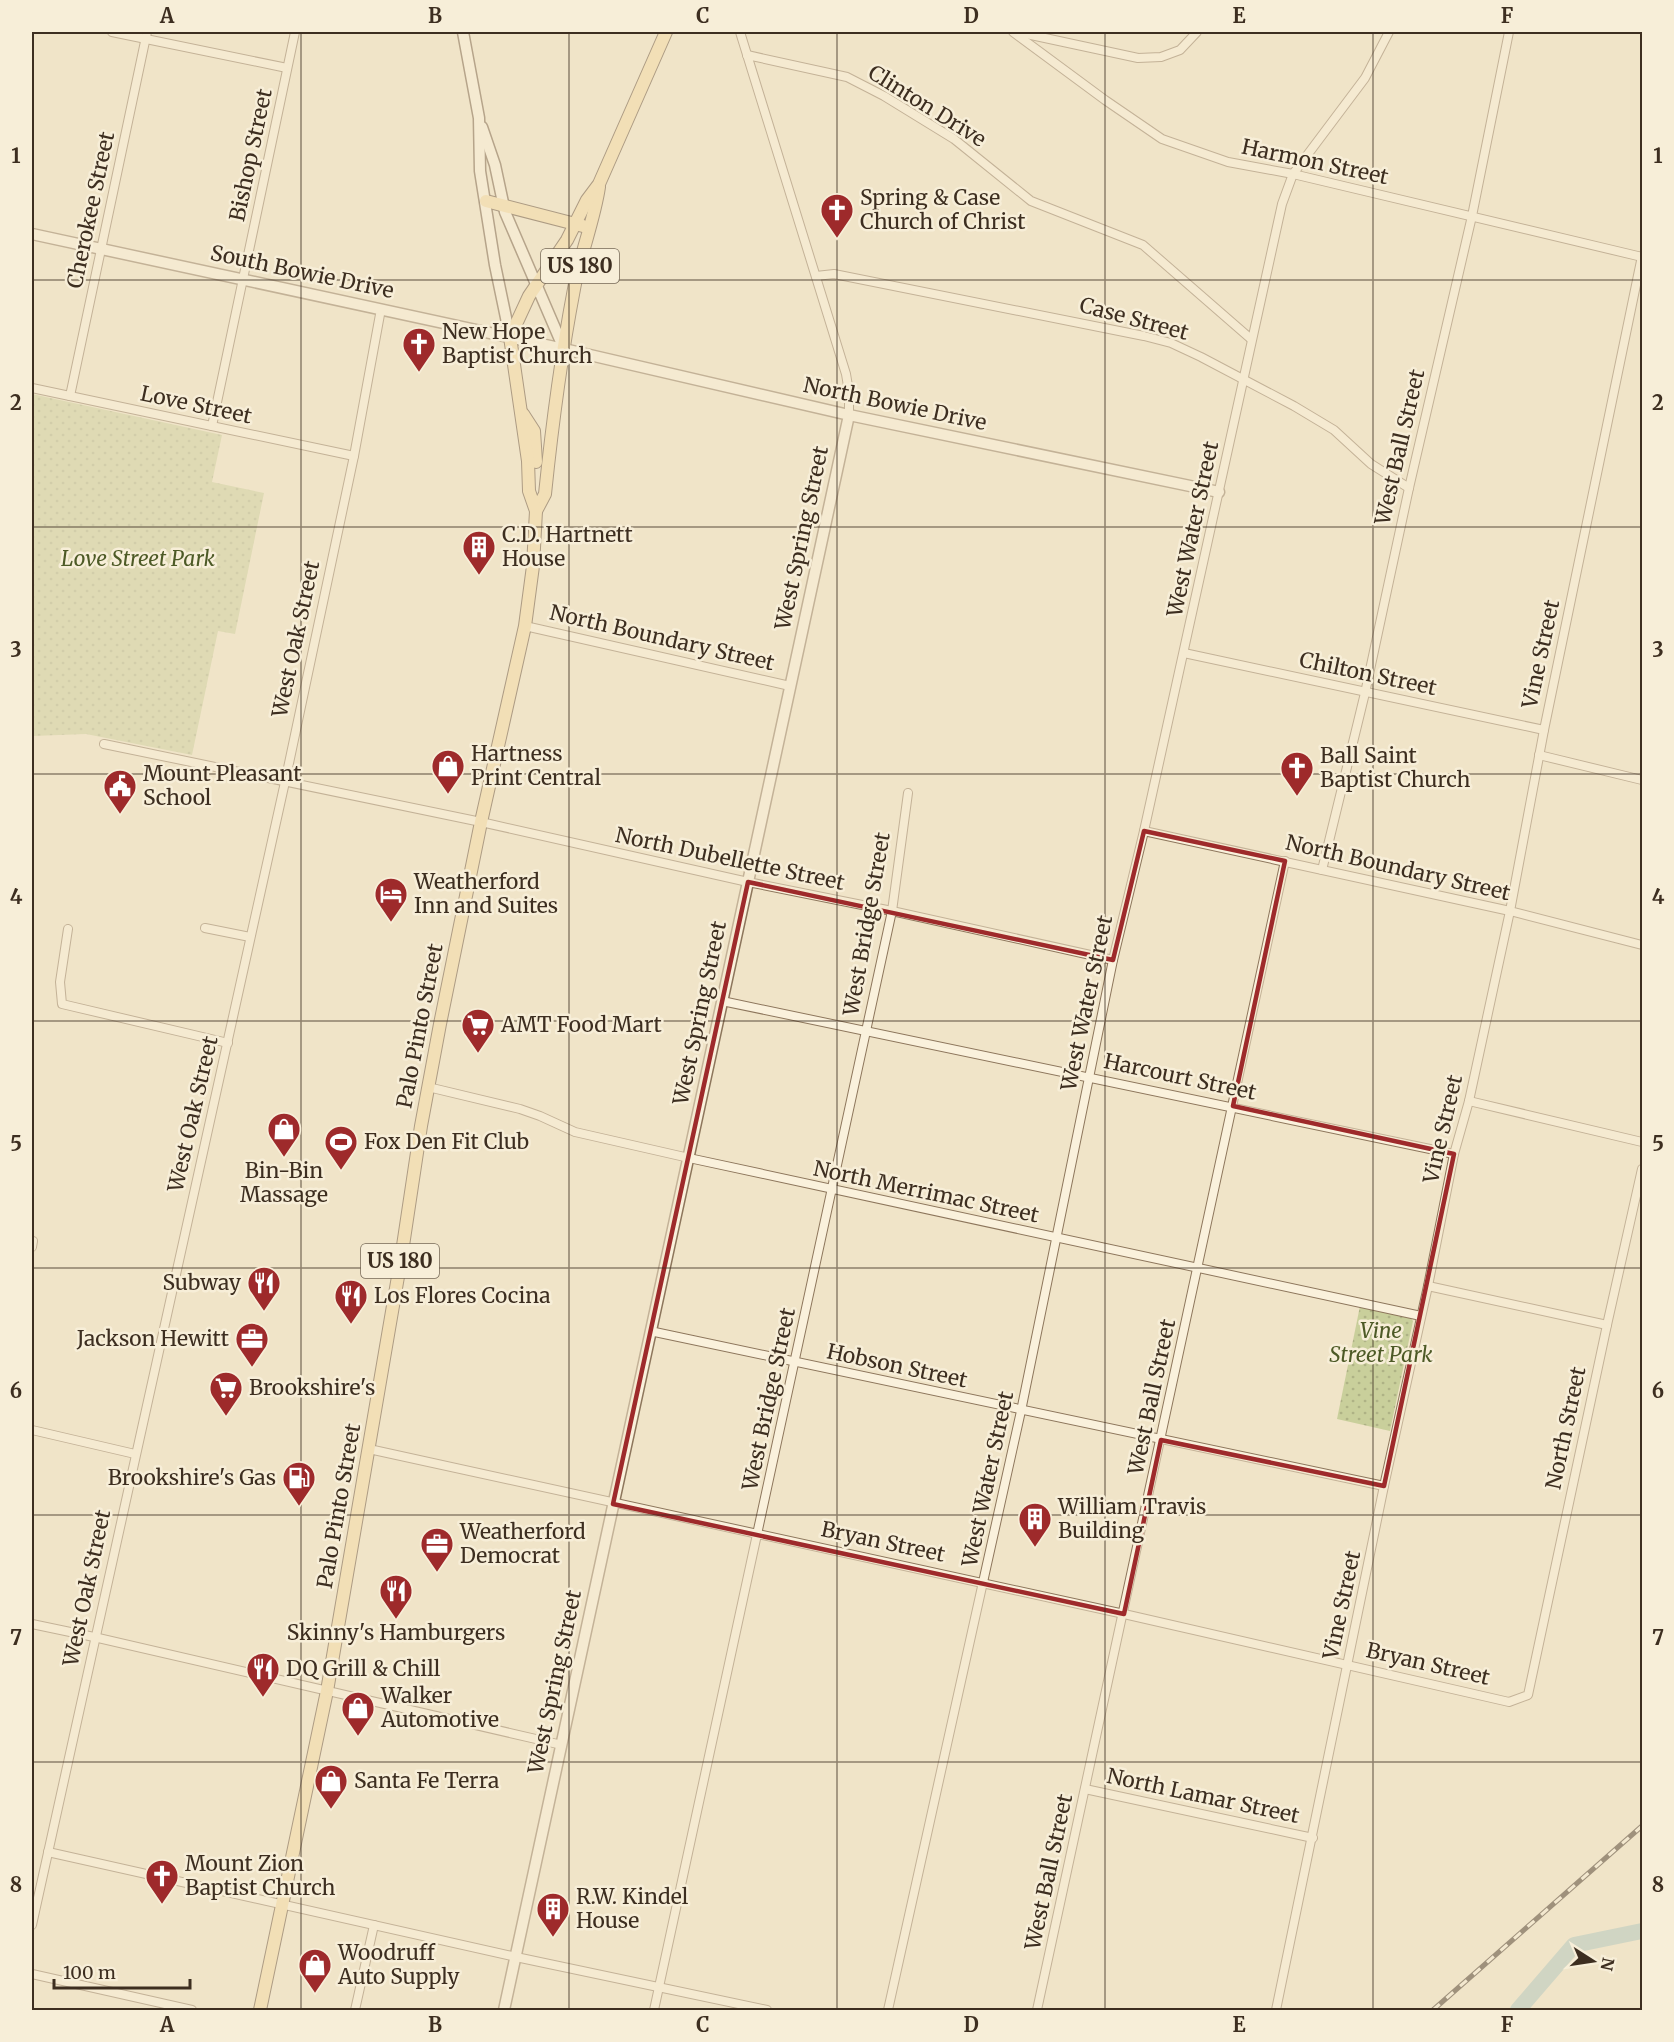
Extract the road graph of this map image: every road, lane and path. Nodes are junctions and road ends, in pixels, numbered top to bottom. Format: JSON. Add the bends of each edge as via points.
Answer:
{"nodes":[{"id":1,"x":112,"y":32,"type":"edge"},
{"id":2,"x":295,"y":32,"type":"edge"},
{"id":3,"x":463,"y":32,"type":"edge"},
{"id":4,"x":666,"y":32,"type":"edge"},
{"id":5,"x":740,"y":32,"type":"edge"},
{"id":6,"x":1015,"y":32,"type":"edge"},
{"id":7,"x":1197,"y":32,"type":"edge"},
{"id":8,"x":1389,"y":32,"type":"edge"},
{"id":9,"x":1509,"y":32,"type":"edge"},
{"id":10,"x":147,"y":35,"type":"edge"},
{"id":11,"x":747,"y":55,"type":"junction"},
{"id":12,"x":287,"y":68,"type":"junction"},
{"id":13,"x":478,"y":118,"type":"junction"},
{"id":14,"x":1293,"y":174,"type":"junction"},
{"id":15,"x":599,"y":184,"type":"junction"},
{"id":16,"x":486,"y":201,"type":"junction"},
{"id":17,"x":504,"y":205,"type":"junction"},
{"id":18,"x":1472,"y":216,"type":"junction"},
{"id":19,"x":576,"y":224,"type":"junction"},
{"id":20,"x":589,"y":227,"type":"junction"},
{"id":21,"x":32,"y":234,"type":"edge"},
{"id":22,"x":101,"y":249,"type":"junction"},
{"id":23,"x":1642,"y":256,"type":"edge"},
{"id":24,"x":816,"y":276,"type":"junction"},
{"id":25,"x":243,"y":278,"type":"junction"},
{"id":26,"x":536,"y":285,"type":"junction"},
{"id":27,"x":574,"y":287,"type":"junction"},
{"id":28,"x":381,"y":309,"type":"junction"},
{"id":29,"x":510,"y":337,"type":"junction"},
{"id":30,"x":1251,"y":339,"type":"junction"},
{"id":31,"x":564,"y":349,"type":"junction"},
{"id":32,"x":1244,"y":381,"type":"junction"},
{"id":33,"x":32,"y":388,"type":"edge"},
{"id":34,"x":70,"y":396,"type":"junction"},
{"id":35,"x":849,"y":415,"type":"junction"},
{"id":36,"x":212,"y":426,"type":"junction"},
{"id":37,"x":354,"y":456,"type":"junction"},
{"id":38,"x":537,"y":463,"type":"junction"},
{"id":39,"x":1409,"y":488,"type":"junction"},
{"id":40,"x":1219,"y":492,"type":"junction"},
{"id":41,"x":536,"y":511,"type":"junction"},
{"id":42,"x":525,"y":626,"type":"junction"},
{"id":43,"x":1184,"y":653,"type":"junction"},
{"id":44,"x":790,"y":686,"type":"junction"},
{"id":45,"x":1365,"y":693,"type":"junction"},
{"id":46,"x":1544,"y":730,"type":"junction"},
{"id":47,"x":104,"y":744,"type":"dead end"},
{"id":48,"x":1539,"y":755,"type":"junction"},
{"id":49,"x":1642,"y":780,"type":"edge"},
{"id":50,"x":285,"y":782,"type":"junction"},
{"id":51,"x":908,"y":793,"type":"dead end"},
{"id":52,"x":481,"y":822,"type":"junction"},
{"id":53,"x":1144,"y":831,"type":"junction"},
{"id":54,"x":1285,"y":861,"type":"junction"},
{"id":55,"x":1322,"y":870,"type":"junction"},
{"id":56,"x":748,"y":882,"type":"junction"},
{"id":57,"x":892,"y":911,"type":"junction"},
{"id":58,"x":1510,"y":911,"type":"junction"},
{"id":59,"x":205,"y":928,"type":"dead end"},
{"id":60,"x":68,"y":929,"type":"dead end"},
{"id":61,"x":250,"y":937,"type":"junction"},
{"id":62,"x":1642,"y":945,"type":"edge"},
{"id":63,"x":1113,"y":960,"type":"junction"},
{"id":64,"x":722,"y":1001,"type":"junction"},
{"id":65,"x":866,"y":1030,"type":"junction"},
{"id":66,"x":228,"y":1043,"type":"junction"},
{"id":67,"x":1090,"y":1077,"type":"junction"},
{"id":68,"x":428,"y":1088,"type":"junction"},
{"id":69,"x":1469,"y":1101,"type":"junction"},
{"id":70,"x":1233,"y":1106,"type":"junction"},
{"id":71,"x":1642,"y":1142,"type":"edge"},
{"id":72,"x":1454,"y":1154,"type":"junction"},
{"id":73,"x":689,"y":1158,"type":"junction"},
{"id":74,"x":1642,"y":1169,"type":"edge"},
{"id":75,"x":833,"y":1190,"type":"junction"},
{"id":76,"x":1057,"y":1238,"type":"junction"},
{"id":77,"x":1198,"y":1268,"type":"junction"},
{"id":78,"x":1428,"y":1286,"type":"junction"},
{"id":79,"x":1421,"y":1316,"type":"junction"},
{"id":80,"x":1607,"y":1325,"type":"junction"},
{"id":81,"x":650,"y":1330,"type":"junction"},
{"id":82,"x":795,"y":1362,"type":"junction"},
{"id":83,"x":1021,"y":1411,"type":"junction"},
{"id":84,"x":32,"y":1431,"type":"edge"},
{"id":85,"x":1161,"y":1440,"type":"junction"},
{"id":86,"x":369,"y":1449,"type":"junction"},
{"id":87,"x":135,"y":1454,"type":"junction"},
{"id":88,"x":1384,"y":1486,"type":"junction"},
{"id":89,"x":613,"y":1504,"type":"junction"},
{"id":90,"x":758,"y":1534,"type":"junction"},
{"id":91,"x":984,"y":1583,"type":"junction"},
{"id":92,"x":1124,"y":1614,"type":"junction"},
{"id":93,"x":32,"y":1624,"type":"edge"},
{"id":94,"x":94,"y":1637,"type":"junction"},
{"id":95,"x":1348,"y":1664,"type":"junction"},
{"id":96,"x":327,"y":1691,"type":"junction"},
{"id":97,"x":1528,"y":1695,"type":"joint"},
{"id":98,"x":562,"y":1745,"type":"junction"},
{"id":99,"x":1085,"y":1789,"type":"junction"},
{"id":100,"x":1312,"y":1838,"type":"junction"},
{"id":101,"x":48,"y":1852,"type":"junction"},
{"id":102,"x":283,"y":1905,"type":"junction"},
{"id":103,"x":32,"y":1925,"type":"edge"},
{"id":104,"x":374,"y":1925,"type":"junction"},
{"id":105,"x":516,"y":1957,"type":"junction"},
{"id":106,"x":32,"y":1974,"type":"edge"},
{"id":107,"x":659,"y":1987,"type":"junction"},
{"id":108,"x":192,"y":2010,"type":"edge"},
{"id":109,"x":260,"y":2010,"type":"edge"},
{"id":110,"x":355,"y":2010,"type":"edge"},
{"id":111,"x":504,"y":2010,"type":"edge"},
{"id":112,"x":654,"y":2010,"type":"edge"},
{"id":113,"x":767,"y":2010,"type":"edge"},
{"id":114,"x":888,"y":2010,"type":"edge"},
{"id":115,"x":1037,"y":2010,"type":"edge"},
{"id":116,"x":1276,"y":2010,"type":"edge"}],
"edges":[{"from":1,"to":10,"type":"street"},
{"from":2,"to":12,"type":"street","name":"Bishop Street"},
{"from":3,"to":13,"type":"street"},
{"from":4,"to":15,"type":"main road","number":"US 180"},
{"from":5,"to":11,"type":"street","name":"West Spring Street"},
{"from":6,"to":7,"type":"street","via":[[1138,58],[1161,57],[1180,50]]},
{"from":6,"to":14,"type":"street","name":"Harmon Street","via":[[1162,139],[1228,162]]},
{"from":8,"to":14,"type":"street","name":"West Water Street","via":[[1365,78]]},
{"from":9,"to":18,"type":"street","name":"West Ball Street"},
{"from":10,"to":12,"type":"street"},
{"from":10,"to":22,"type":"street","name":"Cherokee Street"},
{"from":11,"to":24,"type":"street","name":"West Spring Street"},
{"from":11,"to":30,"type":"street","name":"Clinton Drive","via":[[847,77],[884,96],[954,139],[1031,201],[1143,245]]},
{"from":12,"to":25,"type":"street","name":"Bishop Street"},
{"from":13,"to":16,"type":"street","via":[[480,171]]},
{"from":13,"to":17,"type":"street"},
{"from":14,"to":18,"type":"street","name":"Harmon Street"},
{"from":14,"to":30,"type":"street","name":"West Water Street","via":[[1282,204]]},
{"from":15,"to":19,"type":"main road","number":"US 180"},
{"from":15,"to":20,"type":"main road","name":"Palo Pinto Street","number":"US 180"},
{"from":16,"to":17,"type":"main road"},
{"from":16,"to":29,"type":"street"},
{"from":17,"to":19,"type":"main road"},
{"from":17,"to":26,"type":"street"},
{"from":18,"to":23,"type":"street","name":"Harmon Street"},
{"from":18,"to":39,"type":"street","name":"West Ball Street"},
{"from":19,"to":20,"type":"main road"},
{"from":19,"to":26,"type":"main road","number":"US 180"},
{"from":19,"to":27,"type":"main road","via":[[579,234],[573,261]]},
{"from":20,"to":27,"type":"main road","name":"Palo Pinto Street","number":"US 180"},
{"from":21,"to":22,"type":"street","name":"South Bowie Drive"},
{"from":22,"to":25,"type":"street","name":"South Bowie Drive"},
{"from":22,"to":34,"type":"street","name":"Cherokee Street"},
{"from":23,"to":46,"type":"street","name":"Vine Street"},
{"from":24,"to":32,"type":"street","name":"Case Street","via":[[834,274],[1144,336],[1171,343]]},
{"from":24,"to":35,"type":"street","name":"West Spring Street","via":[[846,374]]},
{"from":25,"to":28,"type":"street","name":"South Bowie Drive"},
{"from":25,"to":36,"type":"street","name":"Bishop Street"},
{"from":26,"to":29,"type":"main road","number":"US 180"},
{"from":26,"to":31,"type":"street"},
{"from":27,"to":31,"type":"main road","name":"Palo Pinto Street","number":"US 180"},
{"from":28,"to":29,"type":"street","name":"South Bowie Drive"},
{"from":28,"to":37,"type":"street","name":"West Oak Street"},
{"from":29,"to":31,"type":"street","name":"South Bowie Drive"},
{"from":29,"to":38,"type":"main road","name":"Palo Pinto Street","number":"US 180","via":[[521,411]]},
{"from":30,"to":32,"type":"street","name":"West Water Street"},
{"from":31,"to":35,"type":"street","name":"North Bowie Drive"},
{"from":31,"to":38,"type":"main road","name":"Palo Pinto Street","number":"US 180"},
{"from":32,"to":39,"type":"street","name":"Case Street","via":[[1334,430],[1371,464]]},
{"from":32,"to":40,"type":"street","name":"West Water Street"},
{"from":33,"to":34,"type":"street","name":"Love Street"},
{"from":34,"to":36,"type":"street","name":"Love Street"},
{"from":35,"to":40,"type":"street","name":"North Bowie Drive"},
{"from":35,"to":44,"type":"street","name":"West Spring Street"},
{"from":36,"to":37,"type":"street","name":"Love Street"},
{"from":37,"to":50,"type":"street","name":"West Oak Street"},
{"from":38,"to":41,"type":"main road","name":"Palo Pinto Street","number":"US 180","via":[[529,491]]},
{"from":38,"to":41,"type":"main road","name":"Palo Pinto Street","number":"US 180","via":[[545,494]]},
{"from":39,"to":45,"type":"street","name":"West Ball Street"},
{"from":40,"to":43,"type":"street","name":"West Water Street"},
{"from":41,"to":42,"type":"main road","name":"Palo Pinto Street","number":"US 180"},
{"from":42,"to":44,"type":"street","name":"North Boundary Street"},
{"from":42,"to":52,"type":"main road","name":"Palo Pinto Street","number":"US 180"},
{"from":43,"to":45,"type":"street","name":"Chilton Street"},
{"from":43,"to":53,"type":"street","name":"West Water Street"},
{"from":44,"to":56,"type":"street","name":"West Spring Street"},
{"from":45,"to":46,"type":"street","name":"Chilton Street"},
{"from":45,"to":55,"type":"street","name":"West Ball Street"},
{"from":46,"to":48,"type":"street","name":"Vine Street"},
{"from":47,"to":50,"type":"street","name":"North Dubellette Street"},
{"from":48,"to":49,"type":"street"},
{"from":48,"to":58,"type":"street","name":"Vine Street"},
{"from":50,"to":52,"type":"street","name":"North Dubellette Street"},
{"from":50,"to":61,"type":"street","name":"West Oak Street"},
{"from":51,"to":57,"type":"street","name":"West Bridge Street"},
{"from":52,"to":56,"type":"street","name":"North Dubellette Street"},
{"from":52,"to":68,"type":"main road","name":"Palo Pinto Street","number":"US 180"},
{"from":53,"to":54,"type":"street","name":"North Boundary Street"},
{"from":53,"to":63,"type":"street","name":"West Water Street"},
{"from":54,"to":55,"type":"street","name":"North Boundary Street"},
{"from":54,"to":70,"type":"street","name":"West Ball Street"},
{"from":55,"to":58,"type":"street","name":"North Boundary Street"},
{"from":56,"to":57,"type":"street","name":"North Dubellette Street"},
{"from":56,"to":64,"type":"street","name":"West Spring Street"},
{"from":57,"to":63,"type":"street","name":"North Dubellette Street"},
{"from":57,"to":65,"type":"street","name":"West Bridge Street"},
{"from":58,"to":62,"type":"street","name":"North Boundary Street"},
{"from":58,"to":69,"type":"street","name":"Vine Street"},
{"from":59,"to":61,"type":"street"},
{"from":60,"to":66,"type":"street","via":[[60,982],[62,1004]]},
{"from":61,"to":66,"type":"street","name":"West Oak Street"},
{"from":63,"to":67,"type":"street","name":"West Water Street"},
{"from":64,"to":65,"type":"street","name":"Harcourt Street"},
{"from":64,"to":73,"type":"street","name":"West Spring Street"},
{"from":65,"to":67,"type":"street","name":"Harcourt Street"},
{"from":65,"to":75,"type":"street","name":"West Bridge Street"},
{"from":66,"to":87,"type":"street","name":"West Oak Street"},
{"from":67,"to":70,"type":"street","name":"Harcourt Street"},
{"from":67,"to":76,"type":"street","name":"West Water Street"},
{"from":68,"to":73,"type":"street","name":"North Merrimac Street","via":[[520,1109],[575,1132]]},
{"from":68,"to":86,"type":"main road","name":"Palo Pinto Street","number":"US 180"},
{"from":69,"to":71,"type":"street"},
{"from":69,"to":72,"type":"street","name":"Vine Street"},
{"from":70,"to":72,"type":"street","name":"Harcourt Street"},
{"from":70,"to":77,"type":"street","name":"West Ball Street"},
{"from":72,"to":78,"type":"street","name":"Vine Street"},
{"from":73,"to":75,"type":"street","name":"North Merrimac Street"},
{"from":73,"to":81,"type":"street","name":"West Spring Street"},
{"from":74,"to":80,"type":"street","name":"North Street"},
{"from":75,"to":76,"type":"street","name":"North Merrimac Street"},
{"from":75,"to":82,"type":"street","name":"West Bridge Street"},
{"from":76,"to":77,"type":"street","name":"North Merrimac Street"},
{"from":76,"to":83,"type":"street","name":"West Water Street"},
{"from":77,"to":79,"type":"street","name":"North Merrimac Street"},
{"from":77,"to":85,"type":"street","name":"West Ball Street"},
{"from":78,"to":79,"type":"street","name":"Vine Street"},
{"from":78,"to":80,"type":"street"},
{"from":79,"to":88,"type":"street","name":"Vine Street"},
{"from":80,"to":97,"type":"street","name":"North Street"},
{"from":81,"to":82,"type":"street","name":"Hobson Street"},
{"from":81,"to":89,"type":"street","name":"West Spring Street"},
{"from":82,"to":83,"type":"street","name":"Hobson Street"},
{"from":82,"to":90,"type":"street","name":"West Bridge Street"},
{"from":83,"to":85,"type":"street","name":"Hobson Street"},
{"from":83,"to":91,"type":"street","name":"West Water Street"},
{"from":84,"to":87,"type":"street"},
{"from":85,"to":88,"type":"street","name":"Hobson Street"},
{"from":85,"to":92,"type":"street","name":"West Ball Street"},
{"from":86,"to":89,"type":"street","name":"Bryan Street"},
{"from":86,"to":96,"type":"main road","name":"Palo Pinto Street","number":"US 180"},
{"from":87,"to":94,"type":"street","name":"West Oak Street"},
{"from":88,"to":95,"type":"street","name":"Vine Street"},
{"from":89,"to":90,"type":"street","name":"Bryan Street"},
{"from":89,"to":98,"type":"street","name":"West Spring Street"},
{"from":90,"to":91,"type":"street","name":"Bryan Street"},
{"from":90,"to":107,"type":"street","name":"West Bridge Street"},
{"from":91,"to":92,"type":"street","name":"Bryan Street"},
{"from":91,"to":114,"type":"street","name":"West Water Street"},
{"from":92,"to":95,"type":"street","name":"Bryan Street"},
{"from":92,"to":99,"type":"street","name":"West Ball Street"},
{"from":93,"to":94,"type":"street"},
{"from":94,"to":96,"type":"street"},
{"from":94,"to":101,"type":"street","name":"West Oak Street"},
{"from":95,"to":97,"type":"street","name":"Bryan Street","via":[[1509,1702]]},
{"from":95,"to":100,"type":"street","name":"Vine Street"},
{"from":96,"to":98,"type":"street"},
{"from":96,"to":102,"type":"main road","name":"Palo Pinto Street","number":"US 180"},
{"from":98,"to":105,"type":"street","name":"West Spring Street"},
{"from":99,"to":100,"type":"street","name":"North Lamar Street"},
{"from":99,"to":115,"type":"street","name":"West Ball Street"},
{"from":100,"to":116,"type":"street","name":"Vine Street"},
{"from":101,"to":102,"type":"street"},
{"from":101,"to":103,"type":"street","name":"West Oak Street"},
{"from":102,"to":104,"type":"street"},
{"from":102,"to":109,"type":"main road","name":"Palo Pinto Street","number":"US 180"},
{"from":104,"to":105,"type":"street"},
{"from":104,"to":110,"type":"street"},
{"from":105,"to":107,"type":"street"},
{"from":105,"to":111,"type":"street","name":"West Spring Street"},
{"from":106,"to":108,"type":"street"},
{"from":107,"to":112,"type":"street","name":"West Bridge Street"},
{"from":107,"to":113,"type":"street"}]}
